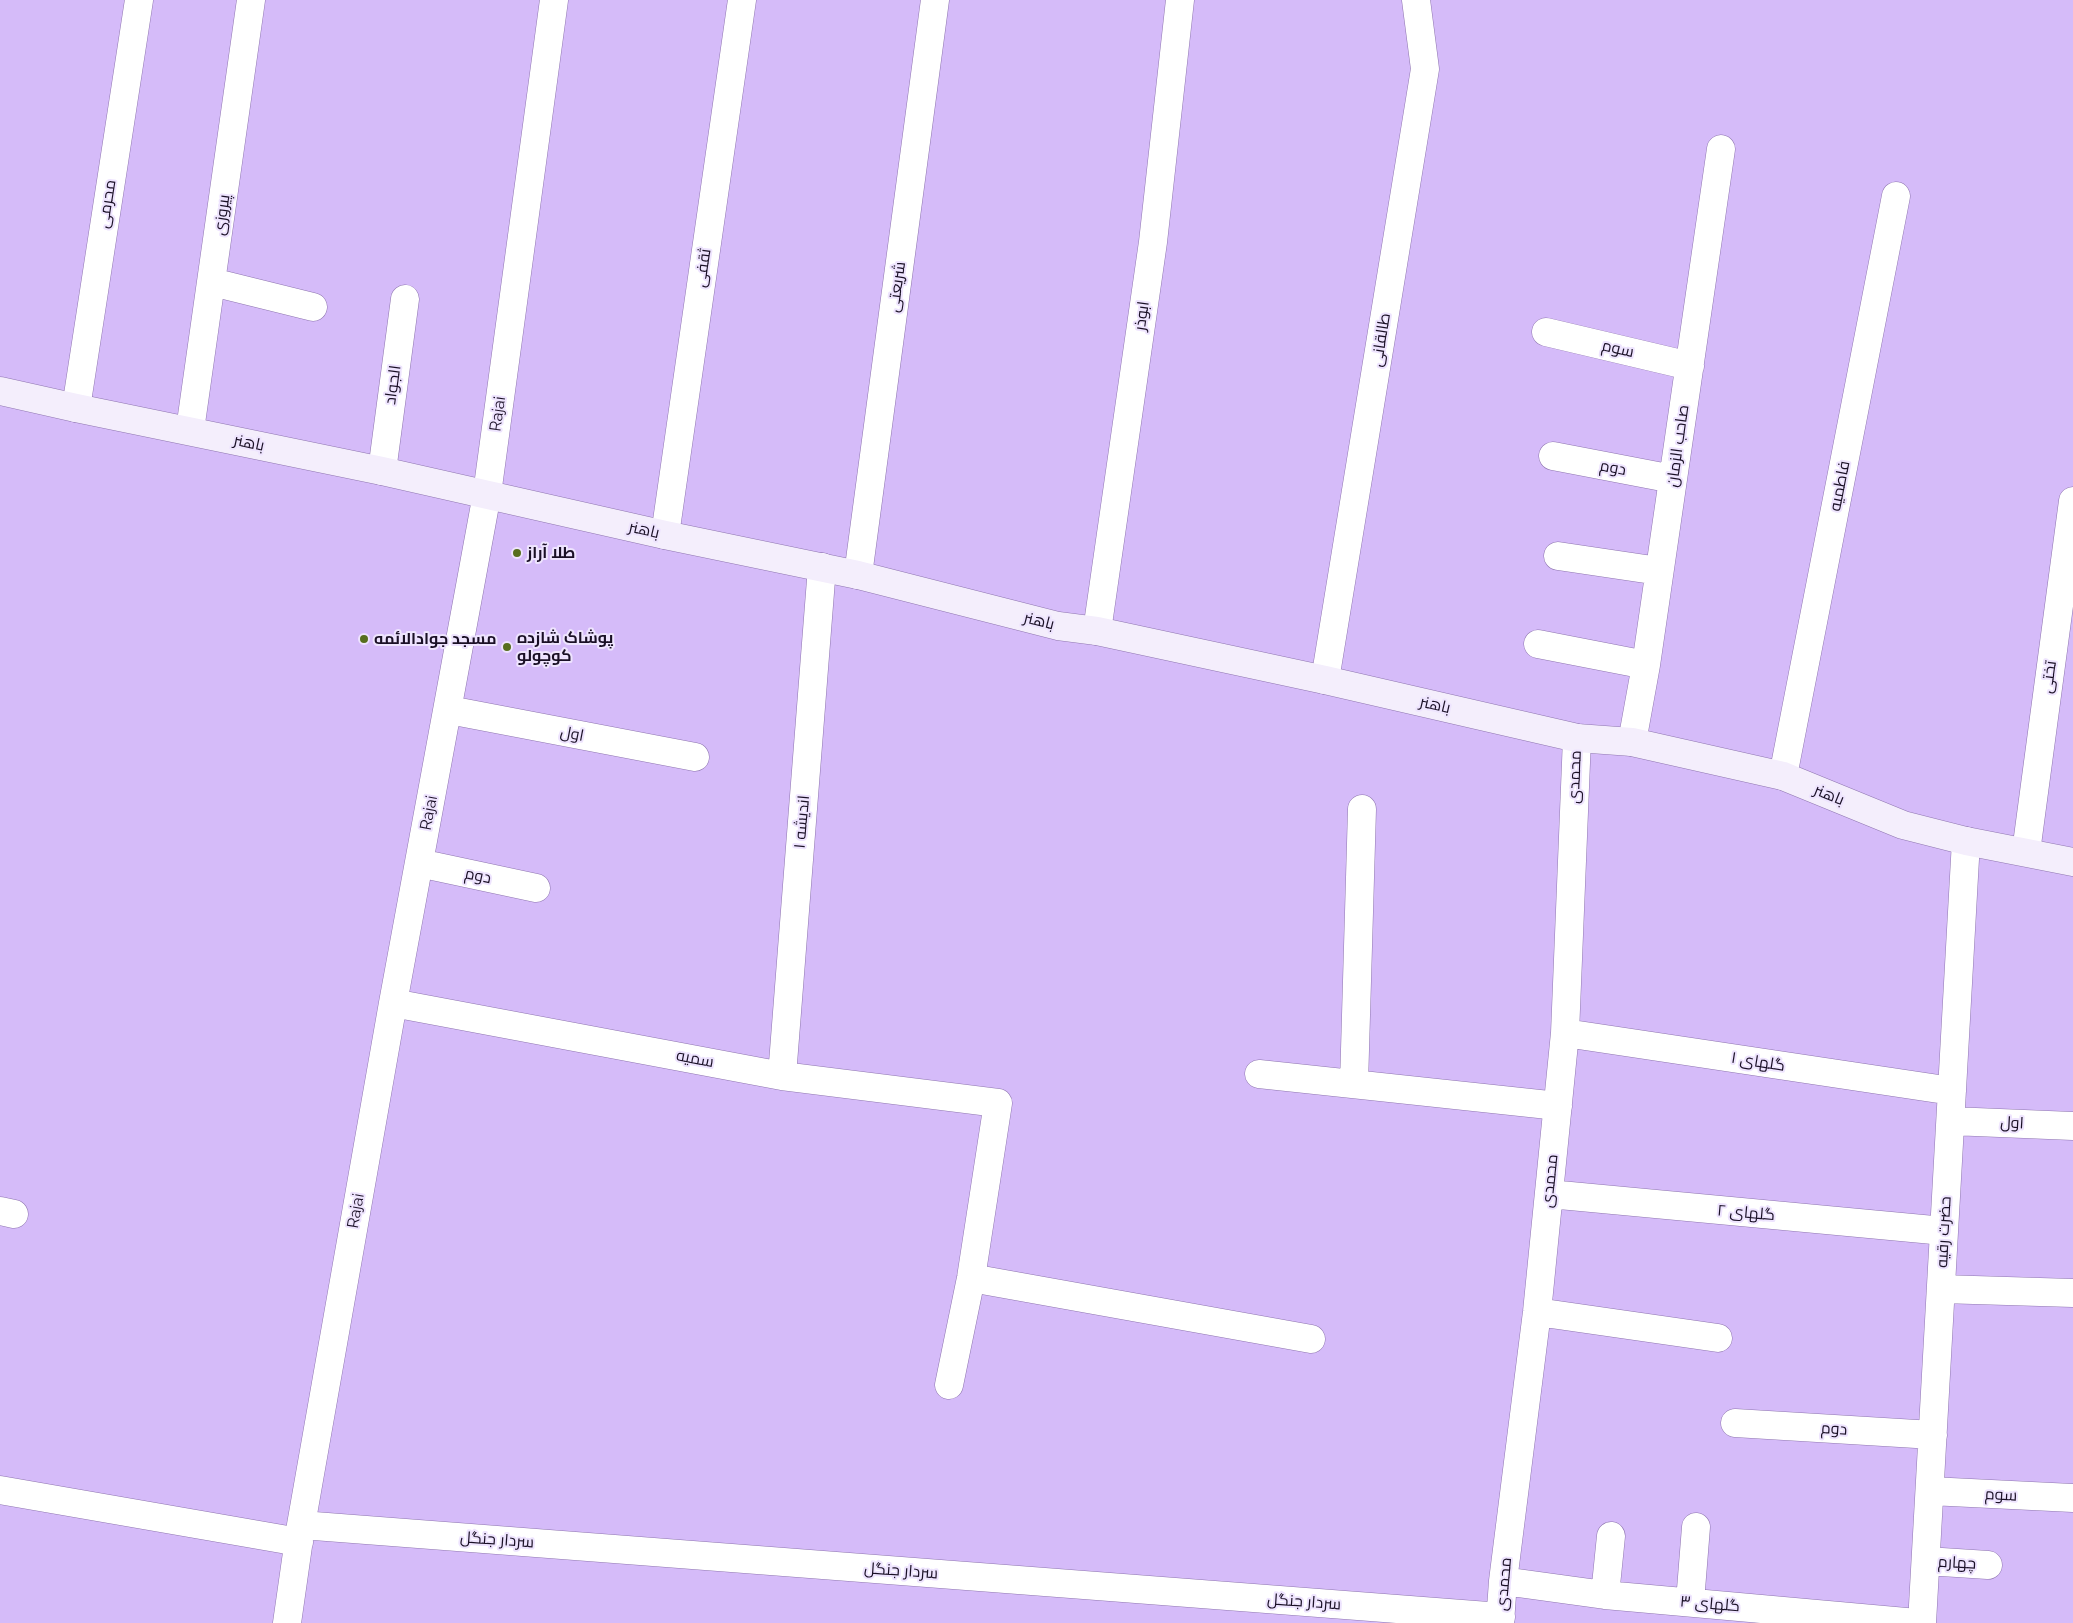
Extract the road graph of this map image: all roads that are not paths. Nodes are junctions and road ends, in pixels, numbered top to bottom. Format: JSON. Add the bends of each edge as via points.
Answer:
{"nodes":[{"id":1,"x":139,"y":0,"type":"edge"},
{"id":2,"x":251,"y":0,"type":"edge"},
{"id":3,"x":554,"y":0,"type":"edge"},
{"id":4,"x":742,"y":0,"type":"edge"},
{"id":5,"x":935,"y":0,"type":"edge"},
{"id":6,"x":1180,"y":0,"type":"edge"},
{"id":7,"x":1416,"y":0,"type":"edge"},
{"id":8,"x":1721,"y":150,"type":"dead end"},
{"id":9,"x":1896,"y":196,"type":"dead end"},
{"id":10,"x":212,"y":282,"type":"junction"},
{"id":11,"x":405,"y":299,"type":"dead end"},
{"id":12,"x":313,"y":307,"type":"dead end"},
{"id":13,"x":1546,"y":332,"type":"dead end"},
{"id":14,"x":1690,"y":366,"type":"junction"},
{"id":15,"x":0,"y":390,"type":"edge"},
{"id":16,"x":76,"y":408,"type":"junction"},
{"id":17,"x":190,"y":430,"type":"junction"},
{"id":18,"x":1553,"y":456,"type":"dead end"},
{"id":19,"x":382,"y":471,"type":"junction"},
{"id":20,"x":1673,"y":479,"type":"junction"},
{"id":21,"x":487,"y":494,"type":"junction"},
{"id":22,"x":2073,"y":501,"type":"edge"},
{"id":23,"x":665,"y":535,"type":"junction"},
{"id":24,"x":1558,"y":556,"type":"dead end"},
{"id":25,"x":822,"y":568,"type":"junction"},
{"id":26,"x":1659,"y":571,"type":"junction"},
{"id":27,"x":858,"y":575,"type":"junction"},
{"id":28,"x":1097,"y":630,"type":"junction"},
{"id":29,"x":1538,"y":644,"type":"dead end"},
{"id":30,"x":1646,"y":665,"type":"junction"},
{"id":31,"x":1325,"y":680,"type":"junction"},
{"id":32,"x":449,"y":710,"type":"junction"},
{"id":33,"x":1577,"y":738,"type":"junction"},
{"id":34,"x":1632,"y":742,"type":"junction"},
{"id":35,"x":695,"y":757,"type":"dead end"},
{"id":36,"x":1783,"y":776,"type":"junction"},
{"id":37,"x":1362,"y":809,"type":"dead end"},
{"id":38,"x":1966,"y":841,"type":"junction"},
{"id":39,"x":2026,"y":852,"type":"junction"},
{"id":40,"x":2073,"y":862,"type":"edge"},
{"id":41,"x":419,"y":863,"type":"junction"},
{"id":42,"x":536,"y":888,"type":"dead end"},
{"id":43,"x":393,"y":1003,"type":"junction"},
{"id":44,"x":1565,"y":1033,"type":"junction"},
{"id":45,"x":1260,"y":1074,"type":"dead end"},
{"id":46,"x":782,"y":1076,"type":"junction"},
{"id":47,"x":1354,"y":1084,"type":"junction"},
{"id":48,"x":1952,"y":1091,"type":"junction"},
{"id":49,"x":1558,"y":1106,"type":"junction"},
{"id":50,"x":1951,"y":1120,"type":"junction"},
{"id":51,"x":2073,"y":1126,"type":"edge"},
{"id":52,"x":1549,"y":1194,"type":"junction"},
{"id":53,"x":1944,"y":1231,"type":"junction"},
{"id":54,"x":971,"y":1278,"type":"junction"},
{"id":55,"x":1941,"y":1289,"type":"junction"},
{"id":56,"x":2073,"y":1293,"type":"edge"},
{"id":57,"x":1537,"y":1312,"type":"junction"},
{"id":58,"x":1718,"y":1338,"type":"dead end"},
{"id":59,"x":1311,"y":1339,"type":"dead end"},
{"id":60,"x":949,"y":1385,"type":"dead end"},
{"id":61,"x":1735,"y":1423,"type":"dead end"},
{"id":62,"x":1933,"y":1435,"type":"junction"},
{"id":63,"x":0,"y":1490,"type":"edge"},
{"id":64,"x":1930,"y":1491,"type":"junction"},
{"id":65,"x":2073,"y":1498,"type":"edge"},
{"id":66,"x":1696,"y":1528,"type":"dead end"},
{"id":67,"x":300,"y":1534,"type":"junction"},
{"id":68,"x":1611,"y":1536,"type":"dead end"},
{"id":69,"x":1926,"y":1561,"type":"junction"},
{"id":70,"x":1988,"y":1565,"type":"dead end"},
{"id":71,"x":1502,"y":1581,"type":"junction"},
{"id":72,"x":1605,"y":1595,"type":"junction"},
{"id":73,"x":1690,"y":1602,"type":"junction"},
{"id":74,"x":1500,"y":1620,"type":"edge"},
{"id":75,"x":288,"y":1623,"type":"edge"},
{"id":76,"x":1917,"y":1623,"type":"edge"},
{"id":77,"x":1922,"y":1623,"type":"edge"}],
"edges":[{"from":1,"to":16,"type":"street","name":"محرمی"},
{"from":2,"to":10,"type":"street","name":"پیروزی"},
{"from":3,"to":21,"type":"street","name":"Rajai"},
{"from":4,"to":23,"type":"street","name":"ثقفی"},
{"from":5,"to":27,"type":"street","name":"شریعتی"},
{"from":6,"to":28,"type":"street","name":"ابوذر","via":[[1153,242]]},
{"from":7,"to":31,"type":"street","name":"طالقانی","via":[[1425,68]]},
{"from":8,"to":14,"type":"street","name":"صاحب الزمان"},
{"from":9,"to":36,"type":"street","name":"فاطمیه"},
{"from":10,"to":12,"type":"street"},
{"from":10,"to":17,"type":"street","name":"پیروزی"},
{"from":11,"to":19,"type":"street","name":"الجواد"},
{"from":13,"to":14,"type":"street","name":"سوم"},
{"from":14,"to":20,"type":"street","name":"صاحب الزمان"},
{"from":15,"to":16,"type":"street","name":"باهنر"},
{"from":16,"to":17,"type":"street","name":"باهنر"},
{"from":17,"to":19,"type":"street","name":"باهنر"},
{"from":18,"to":20,"type":"street","name":"دوم"},
{"from":19,"to":21,"type":"street","name":"باهنر"},
{"from":20,"to":26,"type":"street","name":"صاحب الزمان"},
{"from":21,"to":23,"type":"street","name":"باهنر"},
{"from":21,"to":32,"type":"street","name":"Rajai"},
{"from":22,"to":39,"type":"street","name":"تختی"},
{"from":23,"to":25,"type":"street","name":"باهنر"},
{"from":24,"to":26,"type":"street"},
{"from":25,"to":27,"type":"street","name":"باهنر"},
{"from":25,"to":46,"type":"street","name":"اندیشه ۱"},
{"from":26,"to":30,"type":"street","name":"صاحب الزمان"},
{"from":27,"to":28,"type":"street","name":"باهنر","via":[[1058,626]]},
{"from":28,"to":31,"type":"street","name":"باهنر"},
{"from":29,"to":30,"type":"street"},
{"from":30,"to":34,"type":"street","name":"صاحب الزمان"},
{"from":31,"to":33,"type":"street","name":"باهنر"},
{"from":32,"to":35,"type":"street","name":"اول"},
{"from":32,"to":41,"type":"street","name":"Rajai"},
{"from":33,"to":34,"type":"street","name":"باهنر"},
{"from":33,"to":44,"type":"street","name":"محمدی"},
{"from":34,"to":36,"type":"street","name":"باهنر"},
{"from":36,"to":38,"type":"street","name":"باهنر","via":[[1904,825]]},
{"from":37,"to":47,"type":"street"},
{"from":38,"to":39,"type":"street","name":"باهنر"},
{"from":38,"to":48,"type":"street","name":"حضرت رقیه"},
{"from":39,"to":40,"type":"street","name":"باهنر"},
{"from":41,"to":42,"type":"street","name":"دوم"},
{"from":41,"to":43,"type":"street","name":"Rajai"},
{"from":43,"to":46,"type":"street","name":"سمیه"},
{"from":43,"to":67,"type":"street","name":"Rajai"},
{"from":44,"to":48,"type":"street","name":"گلهای ۱"},
{"from":44,"to":49,"type":"street","name":"محمدی"},
{"from":45,"to":47,"type":"street"},
{"from":46,"to":54,"type":"street","name":"سمیه","via":[[998,1103]]},
{"from":47,"to":49,"type":"street"},
{"from":48,"to":50,"type":"street","name":"حضرت رقیه"},
{"from":49,"to":52,"type":"street","name":"محمدی"},
{"from":50,"to":51,"type":"street","name":"اول"},
{"from":50,"to":53,"type":"street","name":"حضرت رقیه"},
{"from":52,"to":53,"type":"street","name":"گلهای ۲"},
{"from":52,"to":57,"type":"street","name":"محمدی"},
{"from":53,"to":55,"type":"street","name":"حضرت رقیه"},
{"from":54,"to":59,"type":"street"},
{"from":54,"to":60,"type":"street"},
{"from":55,"to":56,"type":"street"},
{"from":55,"to":62,"type":"street","name":"حضرت رقیه"},
{"from":57,"to":58,"type":"street"},
{"from":57,"to":71,"type":"street","name":"محمدی"},
{"from":61,"to":62,"type":"street","name":"دوم"},
{"from":62,"to":64,"type":"street","name":"حضرت رقیه"},
{"from":63,"to":67,"type":"street","name":"سردار جنگل"},
{"from":64,"to":65,"type":"street","name":"سوم"},
{"from":64,"to":69,"type":"street","name":"حضرت رقیه"},
{"from":66,"to":73,"type":"street"},
{"from":67,"to":74,"type":"street","name":"سردار جنگل"},
{"from":67,"to":75,"type":"street","name":"Rajai"},
{"from":68,"to":72,"type":"street"},
{"from":69,"to":70,"type":"street","name":"چهارم"},
{"from":69,"to":77,"type":"street","name":"حضرت رقیه"},
{"from":71,"to":72,"type":"street","name":"گلهای ۳"},
{"from":71,"to":74,"type":"street","name":"محمدی"},
{"from":72,"to":73,"type":"street","name":"گلهای ۳"},
{"from":73,"to":76,"type":"street","name":"گلهای ۳"}]}
